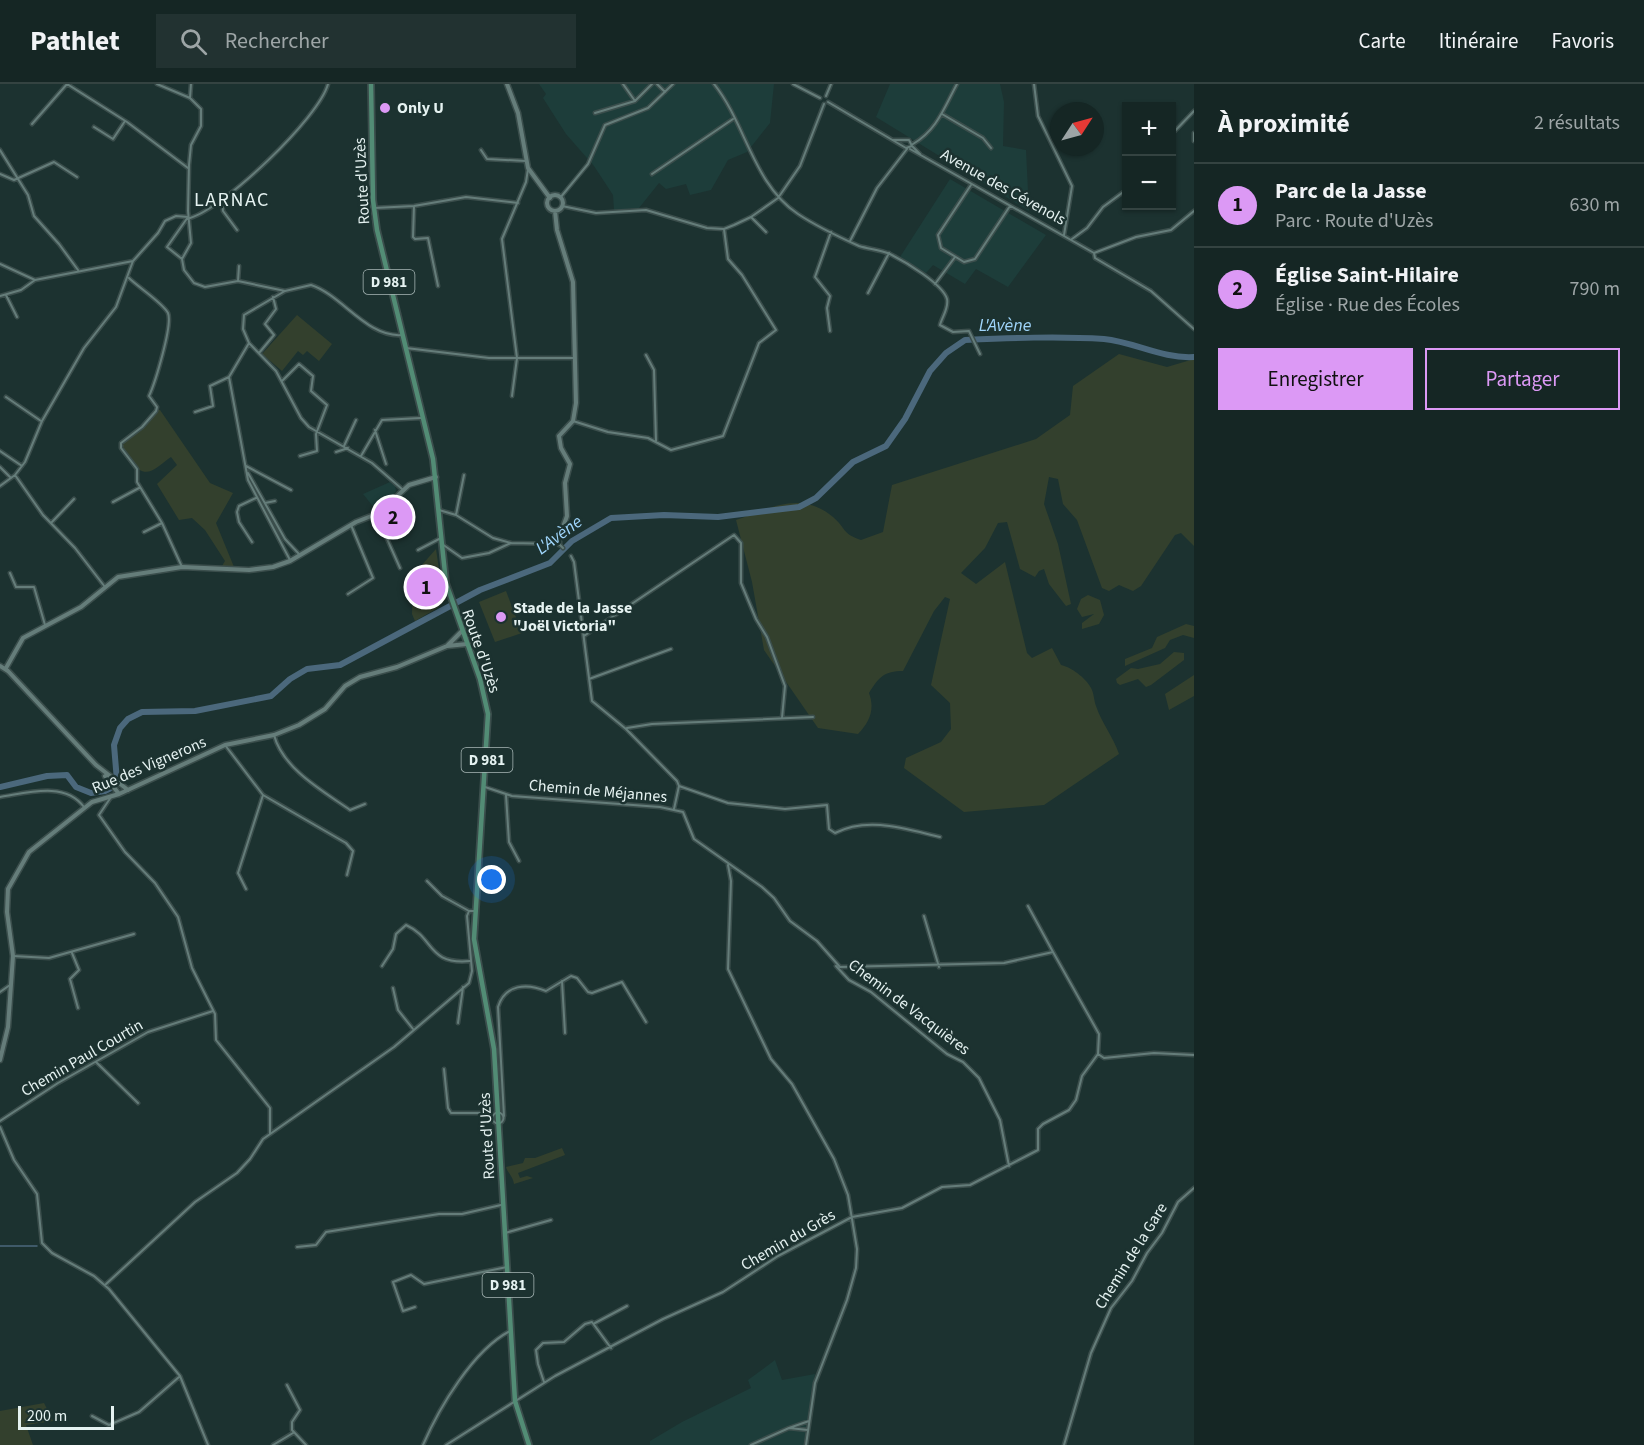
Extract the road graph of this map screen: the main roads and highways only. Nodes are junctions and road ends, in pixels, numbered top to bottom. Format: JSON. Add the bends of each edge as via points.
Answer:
{"nodes":[{"id":1,"x":371,"y":84,"type":"edge"},
{"id":2,"x":529,"y":1445,"type":"edge"}],
"edges":[{"from":1,"to":2,"type":"main road","name":"Route d'Uzès","number":"D 981","via":[[374,208],[436,476],[450,597],[484,690],[488,714],[472,911],[475,952],[490,1018],[515,1401]]}]}
